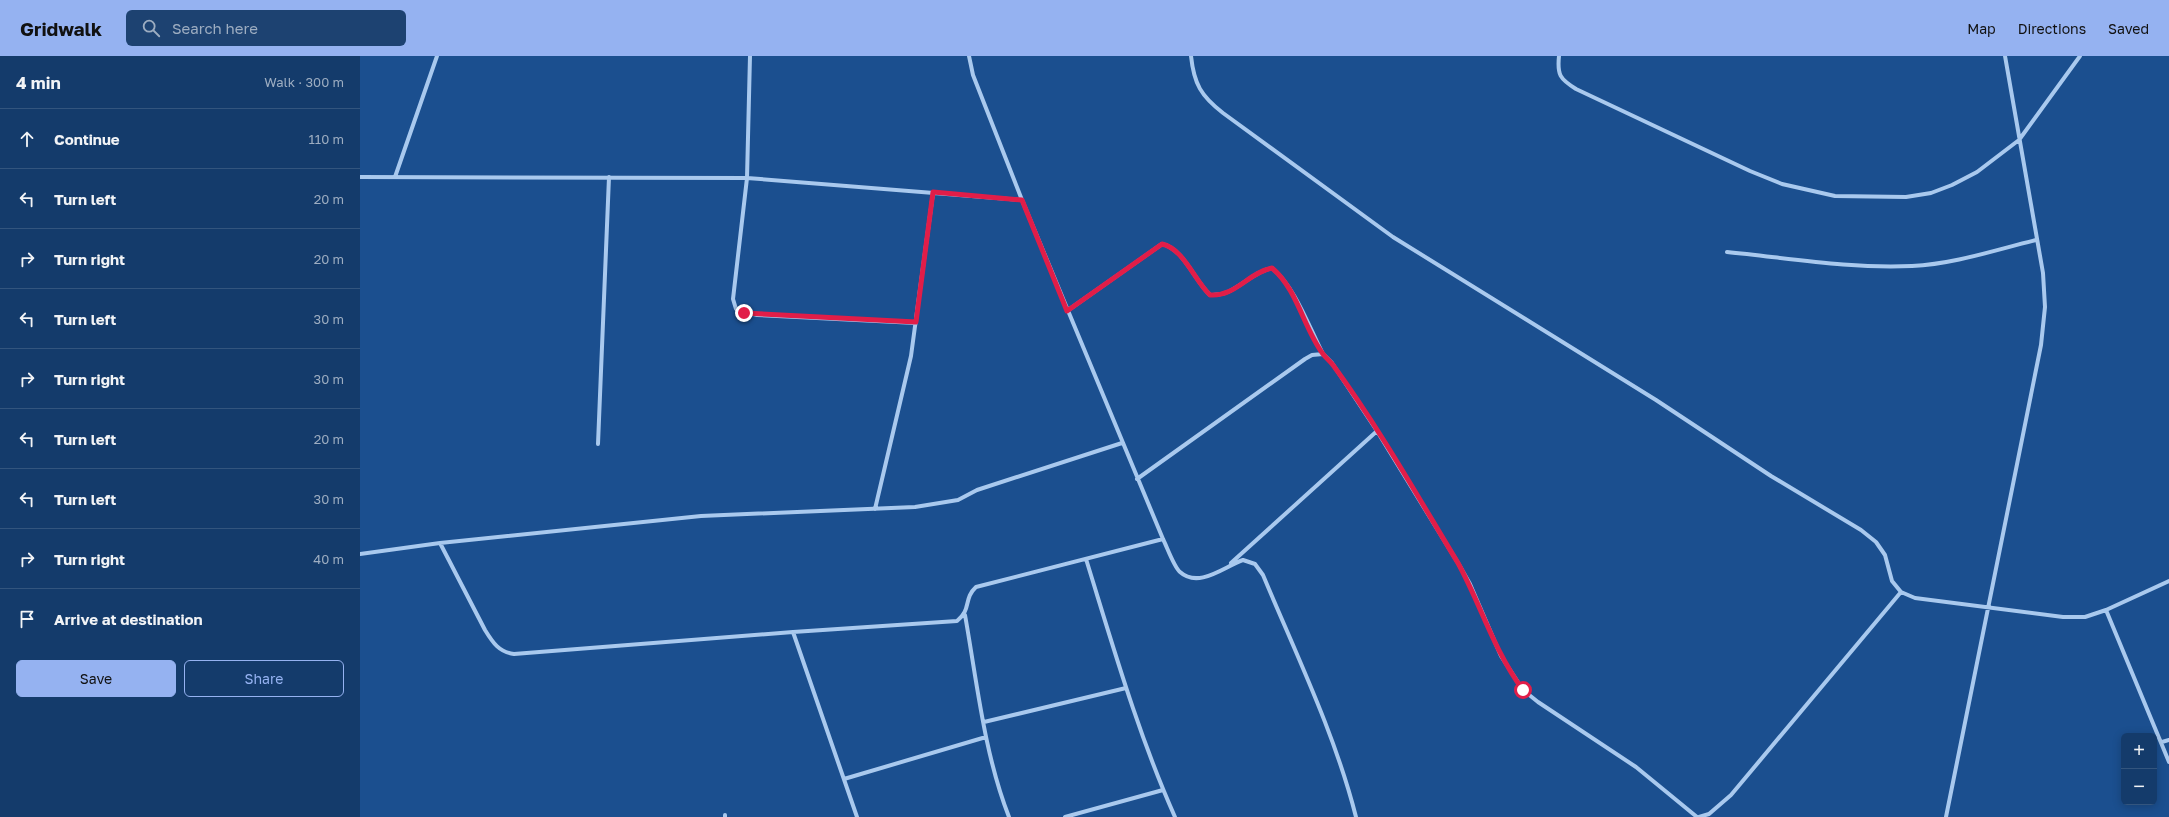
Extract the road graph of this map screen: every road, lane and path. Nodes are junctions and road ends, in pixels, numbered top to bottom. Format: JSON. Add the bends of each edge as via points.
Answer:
{"nodes":[{"id":1,"x":437,"y":56,"type":"edge"},
{"id":2,"x":750,"y":56,"type":"edge"},
{"id":3,"x":970,"y":56,"type":"edge"},
{"id":4,"x":1191,"y":56,"type":"edge"},
{"id":5,"x":1559,"y":56,"type":"edge"},
{"id":6,"x":2005,"y":56,"type":"edge"},
{"id":7,"x":2080,"y":56,"type":"edge"},
{"id":8,"x":2019,"y":140,"type":"junction"},
{"id":9,"x":360,"y":177,"type":"edge"},
{"id":10,"x":395,"y":177,"type":"junction"},
{"id":11,"x":608,"y":177,"type":"junction"},
{"id":12,"x":747,"y":178,"type":"junction"},
{"id":13,"x":933,"y":192,"type":"junction"},
{"id":14,"x":1022,"y":200,"type":"junction"},
{"id":15,"x":2036,"y":240,"type":"junction"},
{"id":16,"x":1727,"y":252,"type":"dead end"},
{"id":17,"x":1067,"y":311,"type":"junction"},
{"id":18,"x":916,"y":322,"type":"junction"},
{"id":19,"x":1323,"y":354,"type":"junction"},
{"id":20,"x":1377,"y":430,"type":"junction"},
{"id":21,"x":1122,"y":443,"type":"junction"},
{"id":22,"x":598,"y":444,"type":"dead end"},
{"id":23,"x":1137,"y":479,"type":"junction"},
{"id":24,"x":875,"y":509,"type":"junction"},
{"id":25,"x":1163,"y":539,"type":"junction"},
{"id":26,"x":440,"y":543,"type":"junction"},
{"id":27,"x":360,"y":554,"type":"edge"},
{"id":28,"x":1086,"y":559,"type":"junction"},
{"id":29,"x":1229,"y":565,"type":"junction"},
{"id":30,"x":2169,"y":582,"type":"edge"},
{"id":31,"x":1901,"y":592,"type":"junction"},
{"id":32,"x":1990,"y":607,"type":"junction"},
{"id":33,"x":2106,"y":610,"type":"junction"},
{"id":34,"x":965,"y":615,"type":"junction"},
{"id":35,"x":793,"y":632,"type":"junction"},
{"id":36,"x":1126,"y":688,"type":"junction"},
{"id":37,"x":984,"y":722,"type":"junction"},
{"id":38,"x":986,"y":737,"type":"junction"},
{"id":39,"x":2169,"y":740,"type":"edge"},
{"id":40,"x":2162,"y":742,"type":"junction"},
{"id":41,"x":2169,"y":762,"type":"edge"},
{"id":42,"x":844,"y":779,"type":"junction"},
{"id":43,"x":1163,"y":790,"type":"junction"},
{"id":44,"x":857,"y":817,"type":"edge"},
{"id":45,"x":1009,"y":817,"type":"edge"},
{"id":46,"x":1066,"y":817,"type":"edge"},
{"id":47,"x":1175,"y":817,"type":"edge"},
{"id":48,"x":1356,"y":817,"type":"edge"},
{"id":49,"x":1698,"y":817,"type":"edge"},
{"id":50,"x":1946,"y":817,"type":"edge"}],
"edges":[{"from":1,"to":10,"type":"street"},
{"from":2,"to":12,"type":"street"},
{"from":3,"to":14,"type":"street","via":[[973,75]]},
{"from":4,"to":31,"type":"street","via":[[1198,87],[1209,102],[1223,113],[1393,238],[1861,530],[1879,546],[1885,556],[1892,581]]},
{"from":5,"to":8,"type":"street","via":[[1558,68],[1562,80],[1576,89],[1750,171],[1814,193],[1875,198],[1931,193],[1977,172]]},
{"from":6,"to":8,"type":"street"},
{"from":7,"to":8,"type":"street"},
{"from":8,"to":15,"type":"street"},
{"from":9,"to":10,"type":"street"},
{"from":10,"to":11,"type":"street"},
{"from":11,"to":12,"type":"street"},
{"from":11,"to":22,"type":"street"},
{"from":12,"to":13,"type":"street"},
{"from":12,"to":18,"type":"street","via":[[733,300],[736,309],[757,315]]},
{"from":13,"to":14,"type":"street"},
{"from":13,"to":18,"type":"street"},
{"from":14,"to":17,"type":"street"},
{"from":15,"to":16,"type":"street","via":[[1964,258],[1912,266],[1849,265]]},
{"from":15,"to":32,"type":"street","via":[[2045,307],[2041,345]]},
{"from":17,"to":19,"type":"street","via":[[1162,244],[1171,246],[1177,252],[1210,295],[1228,293],[1261,270],[1272,268],[1290,289]]},
{"from":17,"to":21,"type":"street"},
{"from":18,"to":24,"type":"street","via":[[905,388]]},
{"from":19,"to":20,"type":"street"},
{"from":19,"to":23,"type":"street","via":[[1304,359]]},
{"from":20,"to":29,"type":"street"},
{"from":20,"to":49,"type":"street","via":[[1470,584],[1501,656],[1523,690],[1636,767]]},
{"from":21,"to":23,"type":"street"},
{"from":21,"to":24,"type":"street","via":[[978,490],[958,500],[915,508]]},
{"from":23,"to":25,"type":"street"},
{"from":24,"to":26,"type":"street","via":[[701,516]]},
{"from":25,"to":28,"type":"street"},
{"from":25,"to":29,"type":"street","via":[[1180,572],[1193,577],[1206,577]]},
{"from":26,"to":27,"type":"street"},
{"from":26,"to":35,"type":"street","via":[[485,630],[493,643],[503,652],[514,654]]},
{"from":28,"to":34,"type":"street","via":[[976,588],[970,593]]},
{"from":28,"to":36,"type":"street"},
{"from":29,"to":48,"type":"street","via":[[1243,560],[1255,564],[1263,575],[1335,752]]},
{"from":30,"to":33,"type":"street"},
{"from":31,"to":32,"type":"street","via":[[1915,598]]},
{"from":31,"to":49,"type":"street","via":[[1731,795],[1709,814]]},
{"from":32,"to":33,"type":"street","via":[[2085,617]]},
{"from":32,"to":50,"type":"street"},
{"from":33,"to":40,"type":"street"},
{"from":34,"to":35,"type":"street","via":[[957,621],[948,622]]},
{"from":34,"to":37,"type":"street"},
{"from":35,"to":42,"type":"street"},
{"from":36,"to":37,"type":"street"},
{"from":36,"to":43,"type":"street"},
{"from":37,"to":38,"type":"street"},
{"from":38,"to":42,"type":"street"},
{"from":38,"to":45,"type":"street","via":[[1000,795]]},
{"from":39,"to":40,"type":"street"},
{"from":40,"to":41,"type":"street"},
{"from":42,"to":44,"type":"street"},
{"from":43,"to":46,"type":"street"},
{"from":43,"to":47,"type":"street"}]}
